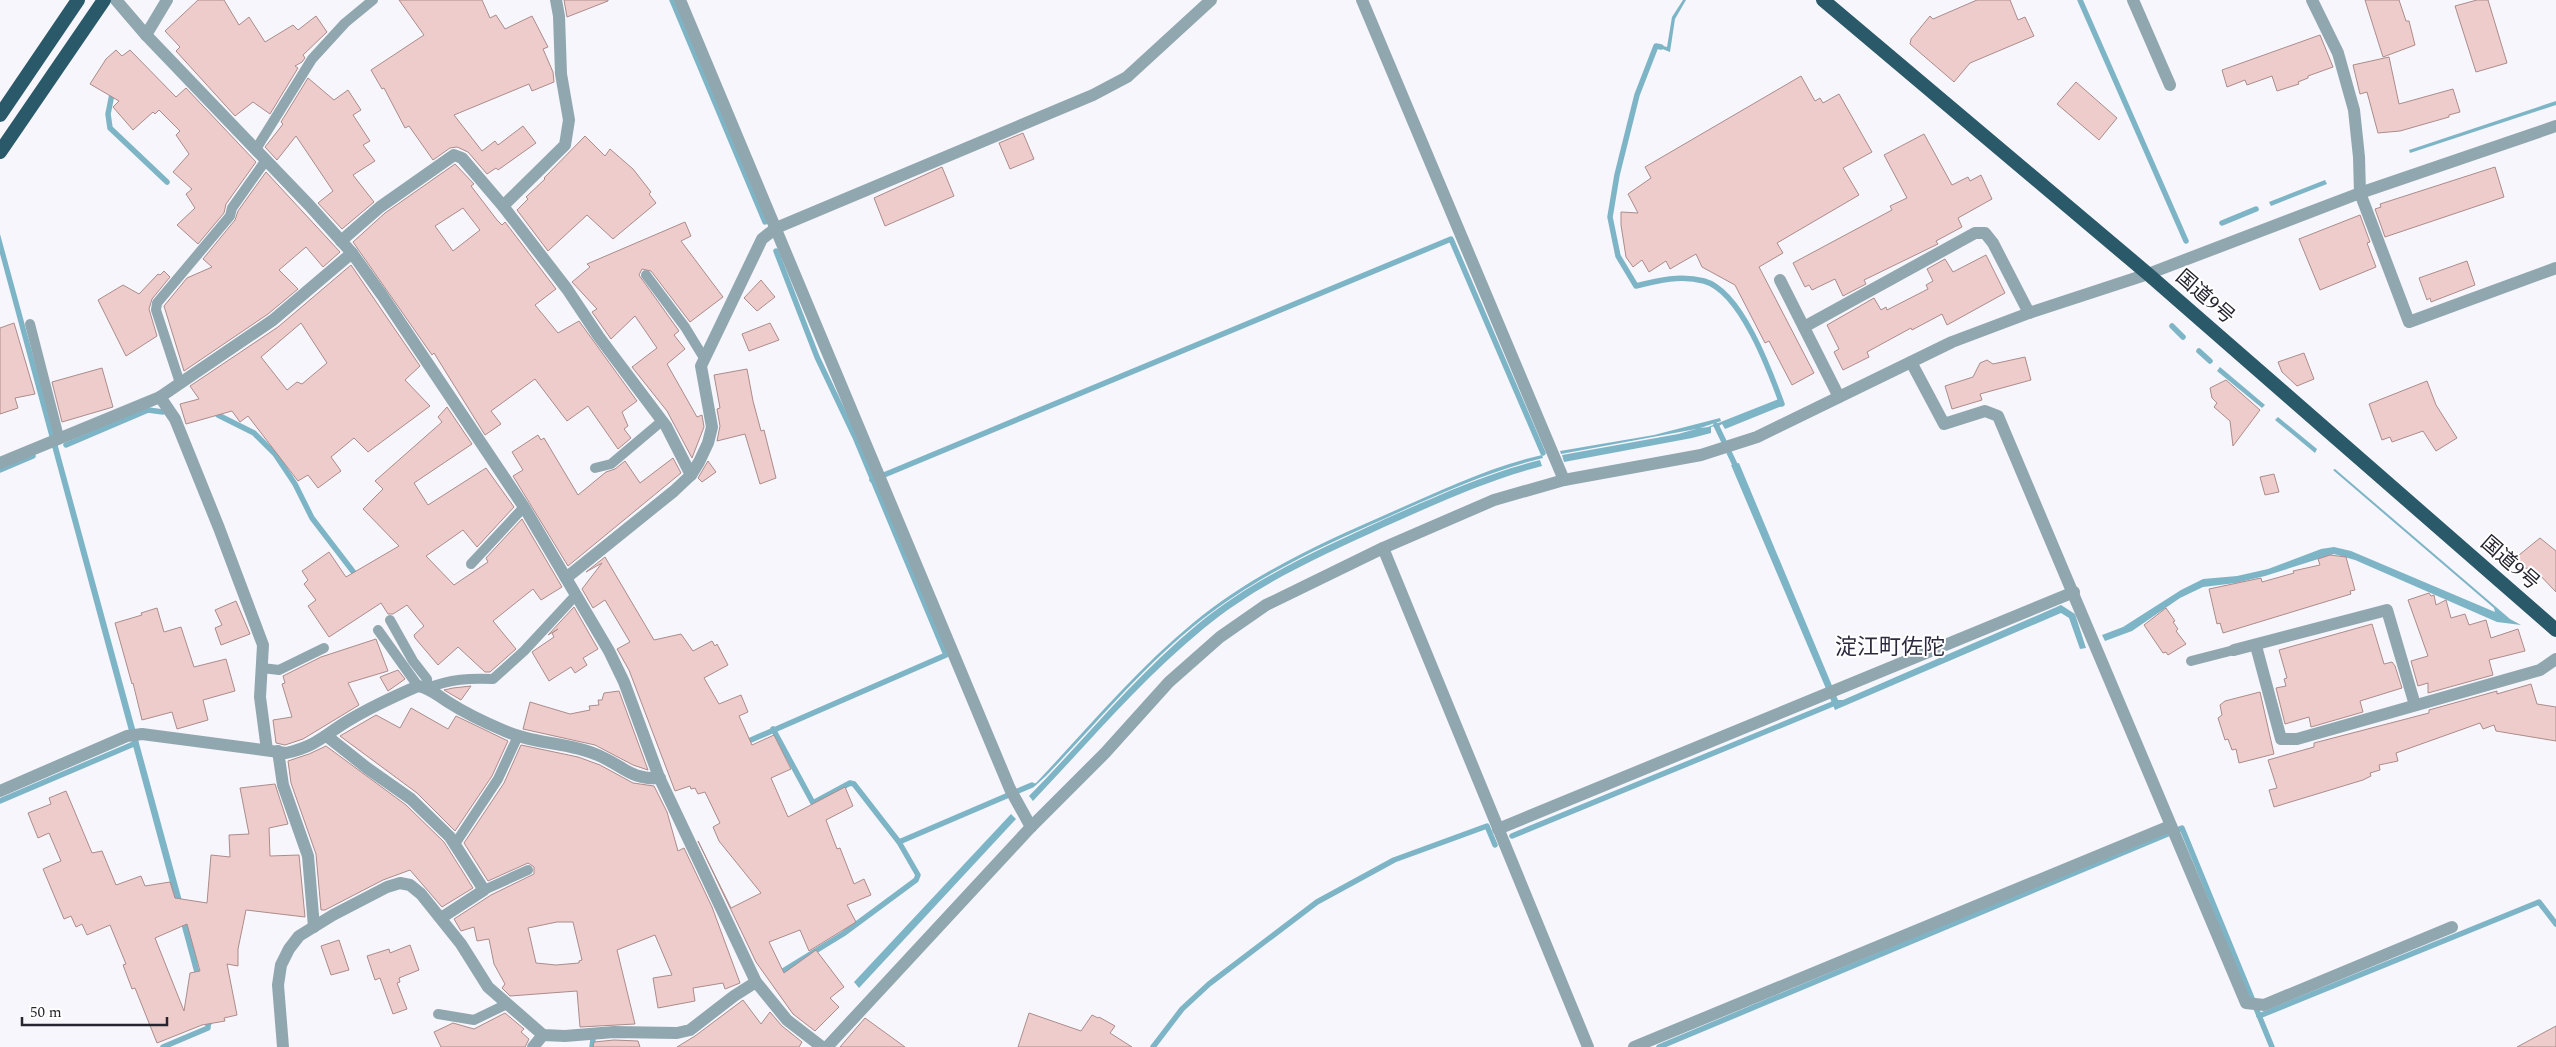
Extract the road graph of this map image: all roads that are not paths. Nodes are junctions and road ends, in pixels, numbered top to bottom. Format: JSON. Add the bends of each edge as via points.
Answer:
{"nodes":[{"id":1,"x":78,"y":0,"type":"edge"},
{"id":2,"x":104,"y":0,"type":"edge"},
{"id":3,"x":116,"y":0,"type":"edge"},
{"id":4,"x":168,"y":0,"type":"edge"},
{"id":5,"x":373,"y":0,"type":"edge"},
{"id":6,"x":556,"y":0,"type":"edge"},
{"id":7,"x":680,"y":0,"type":"edge"},
{"id":8,"x":1211,"y":0,"type":"edge"},
{"id":9,"x":1362,"y":0,"type":"edge"},
{"id":10,"x":1823,"y":0,"type":"edge"},
{"id":11,"x":2133,"y":0,"type":"edge"},
{"id":12,"x":2312,"y":0,"type":"edge"},
{"id":13,"x":146,"y":35,"type":"junction"},
{"id":14,"x":2170,"y":85,"type":"dead end"},
{"id":15,"x":0,"y":115,"type":"edge"},
{"id":16,"x":2556,"y":126,"type":"edge"},
{"id":17,"x":256,"y":149,"type":"junction"},
{"id":18,"x":0,"y":152,"type":"edge"},
{"id":19,"x":266,"y":160,"type":"junction"},
{"id":20,"x":2360,"y":193,"type":"junction"},
{"id":21,"x":503,"y":206,"type":"junction"},
{"id":22,"x":776,"y":228,"type":"junction"},
{"id":23,"x":340,"y":241,"type":"junction"},
{"id":24,"x":352,"y":253,"type":"junction"},
{"id":25,"x":2556,"y":268,"type":"edge"},
{"id":26,"x":2148,"y":274,"type":"junction"},
{"id":27,"x":646,"y":275,"type":"dead end"},
{"id":28,"x":1780,"y":280,"type":"dead end"},
{"id":29,"x":2029,"y":313,"type":"junction"},
{"id":30,"x":30,"y":324,"type":"dead end"},
{"id":31,"x":1804,"y":327,"type":"junction"},
{"id":32,"x":704,"y":358,"type":"junction"},
{"id":33,"x":1911,"y":362,"type":"junction"},
{"id":34,"x":180,"y":383,"type":"junction"},
{"id":35,"x":160,"y":397,"type":"junction"},
{"id":36,"x":1839,"y":397,"type":"junction"},
{"id":37,"x":662,"y":421,"type":"junction"},
{"id":38,"x":54,"y":439,"type":"junction"},
{"id":39,"x":0,"y":463,"type":"edge"},
{"id":40,"x":595,"y":468,"type":"dead end"},
{"id":41,"x":691,"y":475,"type":"junction"},
{"id":42,"x":1564,"y":480,"type":"junction"},
{"id":43,"x":524,"y":507,"type":"junction"},
{"id":44,"x":1383,"y":548,"type":"junction"},
{"id":45,"x":471,"y":564,"type":"dead end"},
{"id":46,"x":566,"y":578,"type":"junction"},
{"id":47,"x":2074,"y":592,"type":"junction"},
{"id":48,"x":576,"y":595,"type":"junction"},
{"id":49,"x":390,"y":620,"type":"dead end"},
{"id":50,"x":378,"y":630,"type":"dead end"},
{"id":51,"x":2556,"y":630,"type":"edge"},
{"id":52,"x":2256,"y":646,"type":"junction"},
{"id":53,"x":324,"y":648,"type":"dead end"},
{"id":54,"x":2234,"y":650,"type":"joint"},
{"id":55,"x":2556,"y":659,"type":"edge"},
{"id":56,"x":2191,"y":661,"type":"dead end"},
{"id":57,"x":262,"y":668,"type":"junction"},
{"id":58,"x":423,"y":687,"type":"junction"},
{"id":59,"x":2415,"y":705,"type":"junction"},
{"id":60,"x":328,"y":736,"type":"junction"},
{"id":61,"x":518,"y":736,"type":"junction"},
{"id":62,"x":273,"y":751,"type":"junction"},
{"id":63,"x":660,"y":778,"type":"junction"},
{"id":64,"x":0,"y":791,"type":"edge"},
{"id":65,"x":2170,"y":826,"type":"junction"},
{"id":66,"x":1030,"y":827,"type":"junction"},
{"id":67,"x":1498,"y":829,"type":"junction"},
{"id":68,"x":455,"y":844,"type":"junction"},
{"id":69,"x":528,"y":870,"type":"dead end"},
{"id":70,"x":484,"y":890,"type":"junction"},
{"id":71,"x":441,"y":918,"type":"junction"},
{"id":72,"x":314,"y":927,"type":"junction"},
{"id":73,"x":2452,"y":927,"type":"dead end"},
{"id":74,"x":756,"y":982,"type":"junction"},
{"id":75,"x":507,"y":1004,"type":"junction"},
{"id":76,"x":438,"y":1014,"type":"dead end"},
{"id":77,"x":544,"y":1035,"type":"junction"},
{"id":78,"x":814,"y":1044,"type":"edge"},
{"id":79,"x":283,"y":1047,"type":"edge"},
{"id":80,"x":533,"y":1047,"type":"edge"},
{"id":81,"x":827,"y":1047,"type":"edge"},
{"id":82,"x":1588,"y":1047,"type":"edge"},
{"id":83,"x":1634,"y":1047,"type":"edge"}],
"edges":[{"from":1,"to":15,"type":"highway"},
{"from":2,"to":18,"type":"highway"},
{"from":3,"to":13,"type":"street"},
{"from":4,"to":13,"type":"street"},
{"from":5,"to":17,"type":"lane","via":[[312,59]]},
{"from":6,"to":21,"type":"street","via":[[561,74],[569,120],[565,145]]},
{"from":7,"to":22,"type":"street"},
{"from":8,"to":22,"type":"street","via":[[1127,77],[1093,95]]},
{"from":9,"to":42,"type":"street"},
{"from":10,"to":26,"type":"highway","name":"国道9号"},
{"from":11,"to":14,"type":"street"},
{"from":12,"to":20,"type":"street","via":[[2338,53],[2354,110],[2360,157]]},
{"from":13,"to":17,"type":"street"},
{"from":16,"to":20,"type":"street"},
{"from":17,"to":19,"type":"street"},
{"from":19,"to":23,"type":"street"},
{"from":19,"to":34,"type":"lane","via":[[232,208],[230,216],[157,303],[156,310]]},
{"from":20,"to":25,"type":"street","via":[[2409,322]]},
{"from":20,"to":26,"type":"street"},
{"from":21,"to":23,"type":"street","via":[[462,158],[454,155],[380,207]]},
{"from":21,"to":37,"type":"street"},
{"from":22,"to":32,"type":"street","via":[[762,239]]},
{"from":22,"to":66,"type":"street","via":[[1010,789]]},
{"from":23,"to":24,"type":"street"},
{"from":24,"to":34,"type":"street","via":[[273,320]]},
{"from":24,"to":43,"type":"street"},
{"from":26,"to":29,"type":"street"},
{"from":26,"to":51,"type":"highway","name":"国道9号"},
{"from":27,"to":32,"type":"lane","via":[[685,326]]},
{"from":28,"to":31,"type":"street"},
{"from":29,"to":31,"type":"street","via":[[1993,244],[1985,233],[1975,233]]},
{"from":29,"to":33,"type":"street","via":[[1952,342]]},
{"from":30,"to":38,"type":"lane"},
{"from":31,"to":36,"type":"street"},
{"from":32,"to":41,"type":"street","via":[[701,366],[712,427],[708,444]]},
{"from":33,"to":36,"type":"street"},
{"from":33,"to":47,"type":"street","via":[[1944,424],[1985,411],[1998,416]]},
{"from":34,"to":35,"type":"street"},
{"from":35,"to":38,"type":"street"},
{"from":35,"to":57,"type":"street","via":[[175,419],[219,528],[263,645]]},
{"from":36,"to":42,"type":"street","via":[[1757,437],[1701,455]]},
{"from":37,"to":40,"type":"lane","via":[[611,464]]},
{"from":37,"to":41,"type":"street"},
{"from":38,"to":39,"type":"street"},
{"from":41,"to":46,"type":"street"},
{"from":42,"to":44,"type":"street","via":[[1494,500]]},
{"from":43,"to":45,"type":"lane"},
{"from":43,"to":46,"type":"street"},
{"from":44,"to":66,"type":"street","via":[[1266,605],[1220,637],[1169,682],[1105,753]]},
{"from":44,"to":67,"type":"street"},
{"from":46,"to":48,"type":"street"},
{"from":47,"to":65,"type":"street"},
{"from":47,"to":67,"type":"street"},
{"from":48,"to":58,"type":"lane","via":[[493,679],[462,679]]},
{"from":48,"to":63,"type":"street","via":[[624,682]]},
{"from":49,"to":58,"type":"lane","via":[[427,679]]},
{"from":50,"to":58,"type":"lane"},
{"from":52,"to":54,"type":"street"},
{"from":52,"to":59,"type":"street","via":[[2387,610]]},
{"from":52,"to":59,"type":"street","via":[[2281,739],[2298,739]]},
{"from":53,"to":57,"type":"lane","via":[[279,670]]},
{"from":54,"to":56,"type":"lane"},
{"from":55,"to":59,"type":"street","via":[[2540,670]]},
{"from":57,"to":62,"type":"street","via":[[260,697]]},
{"from":58,"to":60,"type":"street","via":[[349,720]]},
{"from":58,"to":61,"type":"street"},
{"from":60,"to":62,"type":"street","via":[[303,749],[286,753]]},
{"from":60,"to":68,"type":"street","via":[[411,799]]},
{"from":61,"to":63,"type":"street","via":[[604,758],[627,773]]},
{"from":61,"to":68,"type":"lane","via":[[498,778]]},
{"from":62,"to":64,"type":"street","via":[[142,734],[127,736]]},
{"from":62,"to":72,"type":"street","via":[[308,856]]},
{"from":63,"to":74,"type":"street"},
{"from":65,"to":73,"type":"street","via":[[2187,859],[2246,1003],[2264,1005]]},
{"from":65,"to":83,"type":"street"},
{"from":66,"to":81,"type":"street"},
{"from":67,"to":82,"type":"street"},
{"from":68,"to":70,"type":"street"},
{"from":69,"to":70,"type":"lane"},
{"from":70,"to":71,"type":"street"},
{"from":71,"to":72,"type":"street","via":[[421,894],[410,885],[400,883]]},
{"from":71,"to":75,"type":"street","via":[[488,987]]},
{"from":72,"to":79,"type":"street","via":[[298,936],[281,965],[278,985]]},
{"from":74,"to":77,"type":"street","via":[[690,1030],[677,1033]]},
{"from":74,"to":78,"type":"street","via":[[787,1020]]},
{"from":75,"to":76,"type":"lane","via":[[474,1020]]},
{"from":75,"to":77,"type":"street"},
{"from":77,"to":80,"type":"street"}]}
